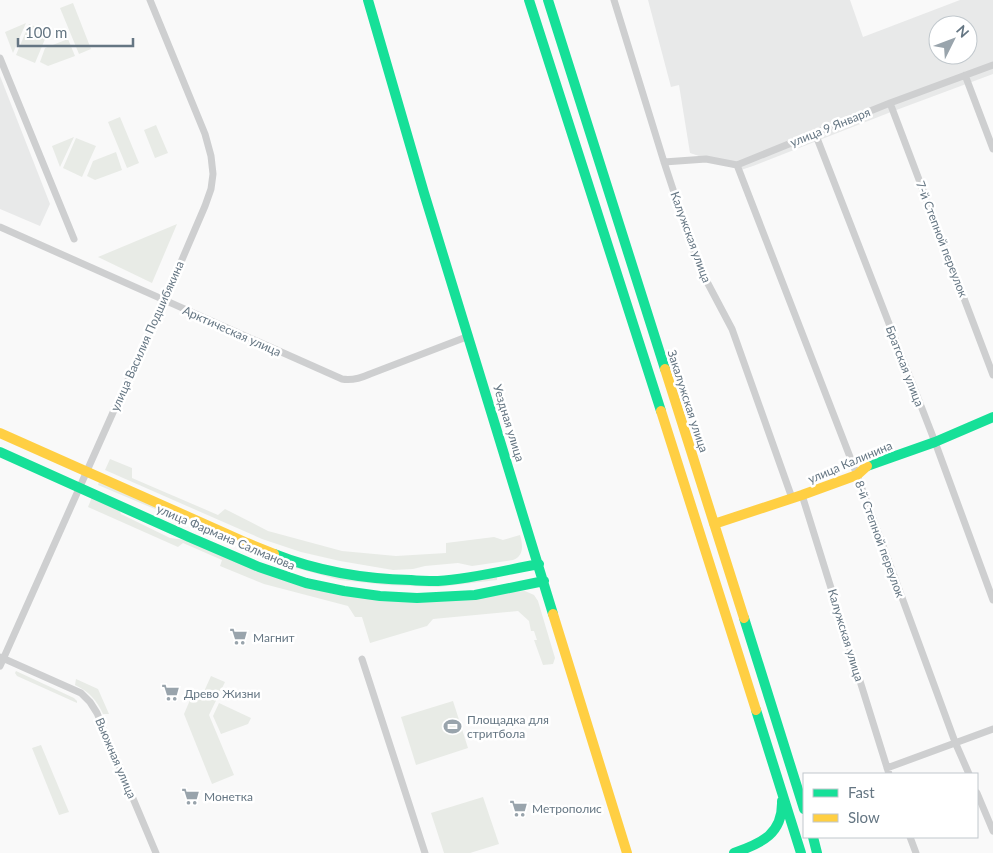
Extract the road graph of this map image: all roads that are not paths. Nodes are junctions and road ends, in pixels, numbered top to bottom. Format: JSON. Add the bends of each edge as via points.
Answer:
{"nodes":[{"id":1,"x":150,"y":0,"type":"edge"},
{"id":2,"x":368,"y":0,"type":"edge"},
{"id":3,"x":529,"y":0,"type":"edge"},
{"id":4,"x":548,"y":0,"type":"edge"},
{"id":5,"x":614,"y":0,"type":"edge"},
{"id":6,"x":0,"y":58,"type":"edge"},
{"id":7,"x":993,"y":65,"type":"edge"},
{"id":8,"x":965,"y":75,"type":"junction"},
{"id":9,"x":890,"y":103,"type":"junction"},
{"id":10,"x":815,"y":133,"type":"junction"},
{"id":11,"x":993,"y":149,"type":"edge"},
{"id":12,"x":664,"y":162,"type":"junction"},
{"id":13,"x":737,"y":165,"type":"junction"},
{"id":14,"x":0,"y":227,"type":"edge"},
{"id":15,"x":74,"y":240,"type":"dead end"},
{"id":16,"x":164,"y":301,"type":"junction"},
{"id":17,"x":469,"y":336,"type":"junction"},
{"id":18,"x":993,"y":375,"type":"edge"},
{"id":19,"x":993,"y":417,"type":"edge"},
{"id":20,"x":0,"y":433,"type":"edge"},
{"id":21,"x":935,"y":442,"type":"junction"},
{"id":22,"x":0,"y":452,"type":"edge"},
{"id":23,"x":87,"y":472,"type":"junction"},
{"id":24,"x":857,"y":475,"type":"junction"},
{"id":25,"x":80,"y":488,"type":"junction"},
{"id":26,"x":802,"y":495,"type":"junction"},
{"id":27,"x":792,"y":498,"type":"junction"},
{"id":28,"x":714,"y":524,"type":"junction"},
{"id":29,"x":538,"y":564,"type":"junction"},
{"id":30,"x":544,"y":581,"type":"junction"},
{"id":31,"x":993,"y":600,"type":"edge"},
{"id":32,"x":2,"y":658,"type":"edge"},
{"id":33,"x":362,"y":659,"type":"dead end"},
{"id":34,"x":0,"y":666,"type":"edge"},
{"id":35,"x":993,"y":729,"type":"edge"},
{"id":36,"x":955,"y":742,"type":"junction"},
{"id":37,"x":888,"y":771,"type":"edge"},
{"id":38,"x":969,"y":773,"type":"edge"},
{"id":39,"x":782,"y":792,"type":"junction"},
{"id":40,"x":978,"y":795,"type":"edge"},
{"id":41,"x":803,"y":806,"type":"edge"},
{"id":42,"x":993,"y":831,"type":"edge"},
{"id":43,"x":813,"y":838,"type":"edge"},
{"id":44,"x":910,"y":838,"type":"edge"},
{"id":45,"x":156,"y":853,"type":"edge"},
{"id":46,"x":425,"y":853,"type":"edge"},
{"id":47,"x":627,"y":853,"type":"edge"},
{"id":48,"x":734,"y":853,"type":"edge"},
{"id":49,"x":800,"y":853,"type":"edge"},
{"id":50,"x":818,"y":853,"type":"edge"},
{"id":51,"x":916,"y":853,"type":"edge"}],
"edges":[{"from":1,"to":16,"type":"street","name":"улица Василия Подшибякина","via":[[205,134],[213,174],[205,206]]},
{"from":2,"to":17,"type":"main road","name":"Уездная улица"},
{"from":3,"to":39,"type":"main road"},
{"from":4,"to":28,"type":"main road","name":"Закалужская улица"},
{"from":5,"to":12,"type":"street","name":"Калужская улица"},
{"from":6,"to":15,"type":"street"},
{"from":7,"to":8,"type":"street","name":"улица 9 Января"},
{"from":8,"to":9,"type":"street","name":"улица 9 Января"},
{"from":8,"to":11,"type":"street"},
{"from":9,"to":10,"type":"street","name":"улица 9 Января"},
{"from":9,"to":18,"type":"street","name":"7-й Степной переулок"},
{"from":10,"to":13,"type":"street","name":"улица 9 Января"},
{"from":10,"to":21,"type":"street","name":"Братская улица"},
{"from":12,"to":13,"type":"street","via":[[706,159]]},
{"from":12,"to":27,"type":"street","name":"Калужская улица","via":[[694,253],[732,330]]},
{"from":13,"to":24,"type":"street","name":"8-й Степной переулок"},
{"from":14,"to":16,"type":"street","name":"Арктическая улица"},
{"from":16,"to":17,"type":"street","name":"Арктическая улица","via":[[349,380]]},
{"from":16,"to":23,"type":"street","name":"улица Василия Подшибякина"},
{"from":17,"to":29,"type":"main road","name":"Уездная улица"},
{"from":19,"to":21,"type":"main road","name":"улица Калинина"},
{"from":20,"to":23,"type":"main road","name":"улица Фармана Салманова"},
{"from":21,"to":24,"type":"main road","name":"улица Калинина","via":[[869,465]]},
{"from":21,"to":31,"type":"street","name":"Братская улица"},
{"from":22,"to":25,"type":"main road","name":"улица Фармана Салманова"},
{"from":23,"to":25,"type":"street","name":"улица Василия Подшибякина"},
{"from":23,"to":29,"type":"main road","name":"улица Фармана Салманова","via":[[294,562],[339,573],[437,581]]},
{"from":24,"to":26,"type":"main road","name":"улица Калинина"},
{"from":24,"to":36,"type":"street","name":"8-й Степной переулок"},
{"from":25,"to":30,"type":"main road","name":"улица Фармана Салманова","via":[[260,567],[306,583],[344,591],[417,598],[475,596]]},
{"from":25,"to":32,"type":"street","name":"улица Василия Подшибякина"},
{"from":26,"to":27,"type":"main road","name":"улица Калинина"},
{"from":26,"to":37,"type":"street","name":"Калужская улица"},
{"from":27,"to":28,"type":"main road","name":"улица Калинина"},
{"from":28,"to":41,"type":"main road","name":"Закалужская улица"},
{"from":29,"to":30,"type":"main road","name":"Уездная улица"},
{"from":30,"to":47,"type":"main road","name":"Уездная улица"},
{"from":32,"to":34,"type":"street","name":"улица Василия Подшибякина"},
{"from":32,"to":45,"type":"street","name":"Вьюжная улица","via":[[81,693],[90,702],[98,713]]},
{"from":33,"to":46,"type":"street"},
{"from":35,"to":36,"type":"street"},
{"from":36,"to":37,"type":"street"},
{"from":36,"to":38,"type":"street","name":"8-й Степной переулок"},
{"from":39,"to":48,"type":"main road","via":[[782,816],[778,827],[760,843]]},
{"from":39,"to":49,"type":"main road"},
{"from":40,"to":42,"type":"street"},
{"from":43,"to":50,"type":"main road"},
{"from":44,"to":51,"type":"street"}]}
